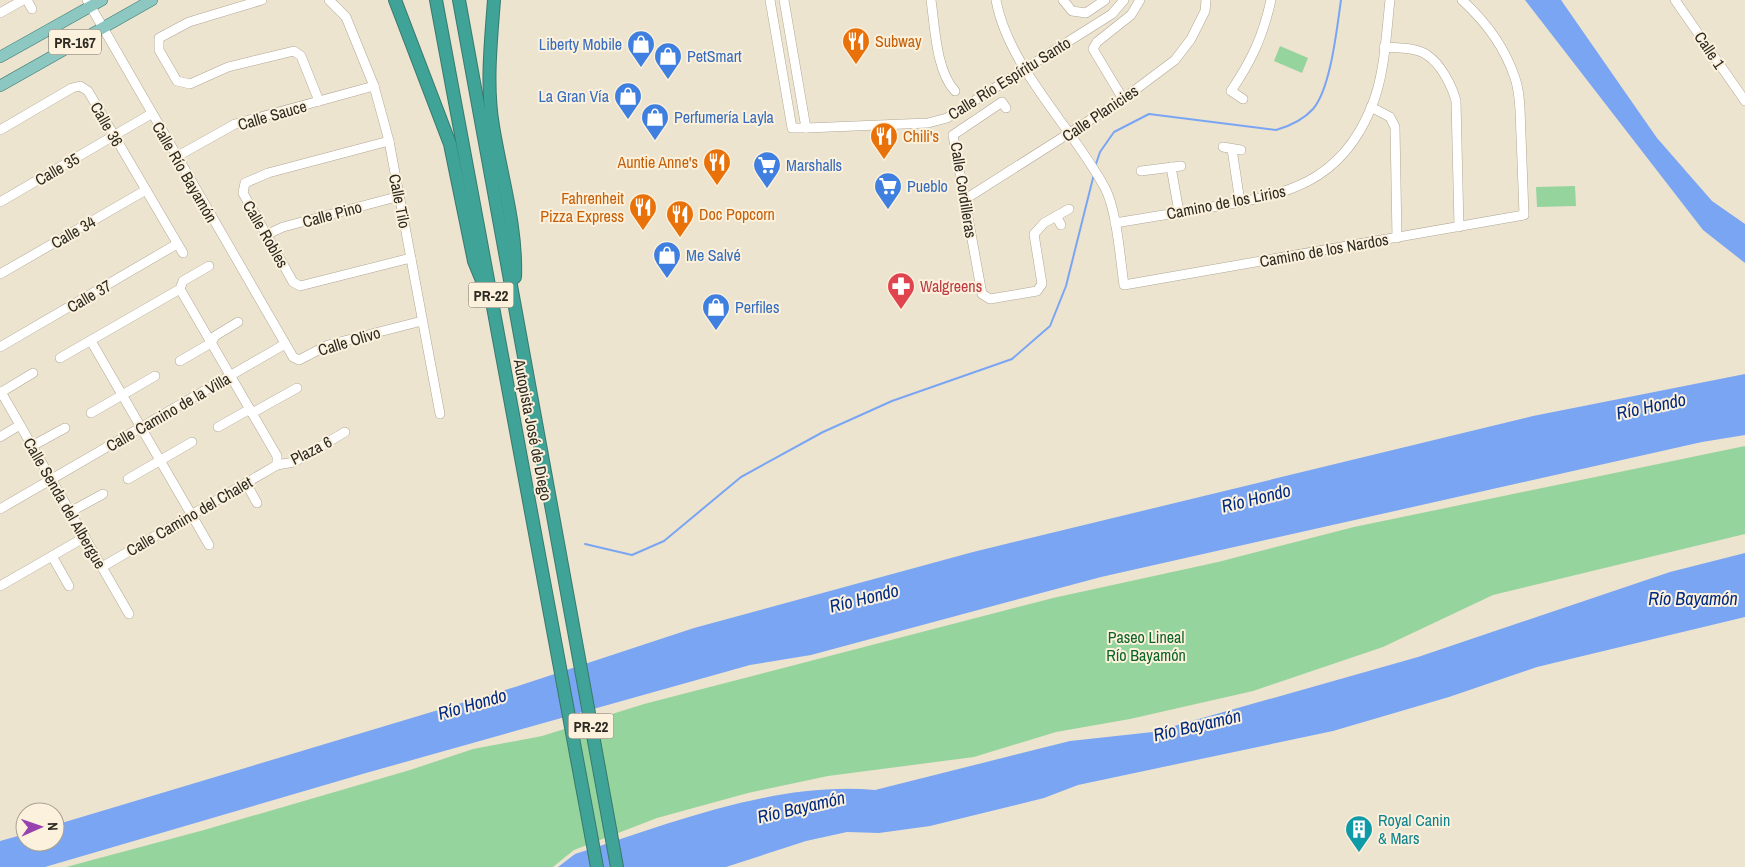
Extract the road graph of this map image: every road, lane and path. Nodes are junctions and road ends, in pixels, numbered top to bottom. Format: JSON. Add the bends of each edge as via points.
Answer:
{"nodes":[{"id":1,"x":23,"y":0,"type":"edge"},
{"id":2,"x":27,"y":0,"type":"edge"},
{"id":3,"x":102,"y":0,"type":"edge"},
{"id":4,"x":152,"y":0,"type":"edge"},
{"id":5,"x":262,"y":0,"type":"edge"},
{"id":6,"x":329,"y":0,"type":"edge"},
{"id":7,"x":436,"y":0,"type":"edge"},
{"id":8,"x":444,"y":0,"type":"edge"},
{"id":9,"x":451,"y":0,"type":"edge"},
{"id":10,"x":459,"y":0,"type":"edge"},
{"id":11,"x":494,"y":0,"type":"edge"},
{"id":12,"x":770,"y":0,"type":"edge"},
{"id":13,"x":784,"y":0,"type":"edge"},
{"id":14,"x":930,"y":0,"type":"edge"},
{"id":15,"x":996,"y":0,"type":"edge"},
{"id":16,"x":1063,"y":0,"type":"edge"},
{"id":17,"x":1105,"y":0,"type":"edge"},
{"id":18,"x":1124,"y":0,"type":"edge"},
{"id":19,"x":1140,"y":0,"type":"edge"},
{"id":20,"x":1206,"y":0,"type":"edge"},
{"id":21,"x":1271,"y":0,"type":"edge"},
{"id":22,"x":1390,"y":0,"type":"edge"},
{"id":23,"x":1462,"y":0,"type":"edge"},
{"id":24,"x":1675,"y":0,"type":"edge"},
{"id":25,"x":395,"y":2,"type":"edge"},
{"id":26,"x":88,"y":4,"type":"edge"},
{"id":27,"x":32,"y":9,"type":"dead end"},
{"id":28,"x":0,"y":13,"type":"edge"},
{"id":29,"x":101,"y":27,"type":"junction"},
{"id":30,"x":1384,"y":47,"type":"junction"},
{"id":31,"x":0,"y":57,"type":"edge"},
{"id":32,"x":1026,"y":68,"type":"junction"},
{"id":33,"x":0,"y":86,"type":"edge"},
{"id":34,"x":374,"y":86,"type":"junction"},
{"id":35,"x":955,"y":91,"type":"dead end"},
{"id":36,"x":1123,"y":99,"type":"junction"},
{"id":37,"x":1243,"y":99,"type":"dead end"},
{"id":38,"x":1745,"y":100,"type":"edge"},
{"id":39,"x":319,"y":101,"type":"junction"},
{"id":40,"x":1372,"y":107,"type":"junction"},
{"id":41,"x":1006,"y":108,"type":"dead end"},
{"id":42,"x":151,"y":114,"type":"junction"},
{"id":43,"x":806,"y":128,"type":"junction"},
{"id":44,"x":0,"y":130,"type":"edge"},
{"id":45,"x":1069,"y":135,"type":"junction"},
{"id":46,"x":115,"y":136,"type":"junction"},
{"id":47,"x":389,"y":141,"type":"junction"},
{"id":48,"x":1232,"y":149,"type":"dead end"},
{"id":49,"x":176,"y":157,"type":"junction"},
{"id":50,"x":1141,"y":171,"type":"dead end"},
{"id":51,"x":146,"y":190,"type":"junction"},
{"id":52,"x":400,"y":196,"type":"junction"},
{"id":53,"x":964,"y":200,"type":"junction"},
{"id":54,"x":0,"y":202,"type":"edge"},
{"id":55,"x":1240,"y":202,"type":"junction"},
{"id":56,"x":1068,"y":209,"type":"dead end"},
{"id":57,"x":1179,"y":212,"type":"junction"},
{"id":58,"x":1056,"y":216,"type":"junction"},
{"id":59,"x":1115,"y":223,"type":"junction"},
{"id":60,"x":1061,"y":226,"type":"dead end"},
{"id":61,"x":1459,"y":227,"type":"junction"},
{"id":62,"x":266,"y":235,"type":"junction"},
{"id":63,"x":1397,"y":238,"type":"junction"},
{"id":64,"x":177,"y":244,"type":"junction"},
{"id":65,"x":183,"y":253,"type":"dead end"},
{"id":66,"x":411,"y":258,"type":"junction"},
{"id":67,"x":209,"y":266,"type":"dead end"},
{"id":68,"x":0,"y":274,"type":"edge"},
{"id":69,"x":180,"y":288,"type":"junction"},
{"id":70,"x":514,"y":299,"type":"junction"},
{"id":71,"x":492,"y":305,"type":"junction"},
{"id":72,"x":422,"y":320,"type":"junction"},
{"id":73,"x":238,"y":322,"type":"dead end"},
{"id":74,"x":91,"y":340,"type":"junction"},
{"id":75,"x":211,"y":343,"type":"junction"},
{"id":76,"x":522,"y":343,"type":"junction"},
{"id":77,"x":285,"y":344,"type":"junction"},
{"id":78,"x":0,"y":347,"type":"edge"},
{"id":79,"x":60,"y":358,"type":"dead end"},
{"id":80,"x":180,"y":361,"type":"dead end"},
{"id":81,"x":34,"y":374,"type":"dead end"},
{"id":82,"x":155,"y":376,"type":"dead end"},
{"id":83,"x":231,"y":376,"type":"junction"},
{"id":84,"x":297,"y":388,"type":"dead end"},
{"id":85,"x":0,"y":392,"type":"edge"},
{"id":86,"x":122,"y":394,"type":"junction"},
{"id":87,"x":251,"y":411,"type":"junction"},
{"id":88,"x":91,"y":412,"type":"dead end"},
{"id":89,"x":440,"y":414,"type":"dead end"},
{"id":90,"x":20,"y":425,"type":"junction"},
{"id":91,"x":218,"y":427,"type":"dead end"},
{"id":92,"x":64,"y":428,"type":"dead end"},
{"id":93,"x":141,"y":428,"type":"junction"},
{"id":94,"x":345,"y":432,"type":"dead end"},
{"id":95,"x":0,"y":437,"type":"edge"},
{"id":96,"x":192,"y":442,"type":"dead end"},
{"id":97,"x":32,"y":446,"type":"junction"},
{"id":98,"x":160,"y":461,"type":"junction"},
{"id":99,"x":276,"y":465,"type":"junction"},
{"id":100,"x":51,"y":479,"type":"junction"},
{"id":101,"x":128,"y":479,"type":"dead end"},
{"id":102,"x":246,"y":484,"type":"junction"},
{"id":103,"x":102,"y":494,"type":"dead end"},
{"id":104,"x":257,"y":503,"type":"dead end"},
{"id":105,"x":0,"y":509,"type":"edge"},
{"id":106,"x":70,"y":512,"type":"junction"},
{"id":107,"x":191,"y":515,"type":"junction"},
{"id":108,"x":85,"y":537,"type":"junction"},
{"id":109,"x":208,"y":545,"type":"dead end"},
{"id":110,"x":52,"y":556,"type":"junction"},
{"id":111,"x":102,"y":566,"type":"junction"},
{"id":112,"x":0,"y":585,"type":"edge"},
{"id":113,"x":69,"y":586,"type":"dead end"},
{"id":114,"x":546,"y":588,"type":"junction"},
{"id":115,"x":129,"y":614,"type":"dead end"},
{"id":116,"x":597,"y":867,"type":"edge"},
{"id":117,"x":617,"y":867,"type":"edge"}],
"edges":[{"from":1,"to":28,"type":"street"},
{"from":2,"to":27,"type":"street"},
{"from":3,"to":26,"type":"main road","number":"PR-167"},
{"from":4,"to":29,"type":"main road","number":"PR-167"},
{"from":5,"to":39,"type":"street","via":[[189,22],[160,38],[159,50],[177,81],[190,84],[228,67],[294,50],[301,56]]},
{"from":6,"to":34,"type":"street","name":"Calle Tilo","via":[[346,17]]},
{"from":7,"to":71,"type":"highway","name":"Autopista José de Diego","number":"PR-22"},
{"from":8,"to":114,"type":"highway","via":[[540,521]]},
{"from":9,"to":76,"type":"highway","via":[[506,302]]},
{"from":10,"to":70,"type":"highway","name":"Autopista José de Diego","number":"PR-22"},
{"from":11,"to":70,"type":"highway","via":[[490,46],[491,106],[516,248]]},
{"from":12,"to":43,"type":"street","name":"Calle Río Espíritu Santo","via":[[792,128]]},
{"from":13,"to":43,"type":"street"},
{"from":14,"to":35,"type":"street","via":[[942,68]]},
{"from":15,"to":32,"type":"street","via":[[1000,22]]},
{"from":16,"to":17,"type":"street","via":[[1072,11],[1086,12]]},
{"from":18,"to":32,"type":"street","name":"Calle Río Espíritu Santo","via":[[1112,14]]},
{"from":19,"to":36,"type":"street","via":[[1131,16],[1096,42],[1093,49]]},
{"from":20,"to":36,"type":"street","name":"Calle Planicies","via":[[1205,11],[1192,39],[1175,60]]},
{"from":21,"to":37,"type":"street","via":[[1265,28],[1252,59],[1232,90]]},
{"from":22,"to":30,"type":"street","name":"Camino de los Lirios"},
{"from":23,"to":61,"type":"street","name":"Camino de los Nardos","via":[[1476,13],[1504,52],[1515,79],[1520,104],[1524,216]]},
{"from":24,"to":38,"type":"street","name":"Calle 1"},
{"from":25,"to":71,"type":"highway","via":[[450,144],[474,261]]},
{"from":26,"to":29,"type":"street","name":"Calle Río Bayamón"},
{"from":26,"to":31,"type":"main road","number":"PR-167"},
{"from":29,"to":33,"type":"main road","number":"PR-167"},
{"from":29,"to":42,"type":"street","name":"Calle Río Bayamón"},
{"from":30,"to":40,"type":"street","name":"Camino de los Lirios"},
{"from":30,"to":61,"type":"street","via":[[1427,55],[1450,84],[1456,101]]},
{"from":32,"to":43,"type":"street","name":"Calle Río Espíritu Santo","via":[[947,118],[928,123]]},
{"from":32,"to":45,"type":"street"},
{"from":34,"to":39,"type":"street","name":"Calle Sauce"},
{"from":34,"to":47,"type":"street","name":"Calle Tilo"},
{"from":36,"to":45,"type":"street","name":"Calle Planicies"},
{"from":39,"to":49,"type":"street","name":"Calle Sauce","via":[[235,124]]},
{"from":40,"to":55,"type":"street","name":"Camino de los Lirios","via":[[1349,146],[1318,175],[1285,192]]},
{"from":40,"to":63,"type":"street","via":[[1390,117],[1395,127]]},
{"from":41,"to":53,"type":"street","name":"Calle Cordilleras","via":[[1002,102],[953,135]]},
{"from":42,"to":46,"type":"street","name":"Calle 35"},
{"from":42,"to":49,"type":"street","name":"Calle Río Bayamón"},
{"from":44,"to":46,"type":"street","name":"Calle 36","via":[[80,86],[88,91]]},
{"from":45,"to":53,"type":"street","name":"Calle Planicies"},
{"from":45,"to":59,"type":"street","via":[[1106,189]]},
{"from":46,"to":51,"type":"street","name":"Calle 36"},
{"from":46,"to":54,"type":"street","name":"Calle 35"},
{"from":47,"to":52,"type":"street","name":"Calle Tilo"},
{"from":47,"to":62,"type":"street","name":"Calle Robles","via":[[268,173],[245,183],[243,193]]},
{"from":48,"to":55,"type":"street"},
{"from":49,"to":77,"type":"street","name":"Calle Río Bayamón"},
{"from":50,"to":57,"type":"street","via":[[1176,166]]},
{"from":51,"to":64,"type":"street","name":"Calle 36"},
{"from":51,"to":68,"type":"street","name":"Calle 34"},
{"from":52,"to":62,"type":"street","name":"Calle Pino","via":[[283,227]]},
{"from":52,"to":66,"type":"street","name":"Calle Tilo"},
{"from":53,"to":58,"type":"street","name":"Calle Cordilleras","via":[[982,294],[990,299],[1037,291],[1042,284],[1034,234]]},
{"from":55,"to":57,"type":"street","name":"Camino de los Lirios"},
{"from":56,"to":58,"type":"street"},
{"from":57,"to":59,"type":"street","name":"Camino de los Lirios"},
{"from":58,"to":60,"type":"street"},
{"from":59,"to":63,"type":"street","name":"Camino de los Nardos","via":[[1124,285]]},
{"from":61,"to":63,"type":"street","name":"Camino de los Nardos"},
{"from":62,"to":66,"type":"street","name":"Calle Robles","via":[[293,282],[300,286]]},
{"from":64,"to":65,"type":"street","name":"Calle 36"},
{"from":64,"to":78,"type":"street","name":"Calle 37"},
{"from":66,"to":72,"type":"street","name":"Calle Tilo"},
{"from":67,"to":69,"type":"street","via":[[184,281]]},
{"from":69,"to":74,"type":"street"},
{"from":69,"to":75,"type":"street"},
{"from":70,"to":76,"type":"highway","name":"Autopista José de Diego","number":"PR-22"},
{"from":71,"to":114,"type":"highway","name":"Autopista José de Diego","number":"PR-22"},
{"from":72,"to":77,"type":"street","name":"Calle Olivo","via":[[328,344],[299,360],[292,357]]},
{"from":72,"to":89,"type":"street","name":"Calle Tilo"},
{"from":73,"to":75,"type":"street","via":[[215,336]]},
{"from":74,"to":79,"type":"street"},
{"from":74,"to":86,"type":"street"},
{"from":75,"to":80,"type":"street"},
{"from":75,"to":83,"type":"street"},
{"from":76,"to":117,"type":"highway","name":"Autopista José de Diego","number":"PR-22"},
{"from":77,"to":83,"type":"street","name":"Calle Camino de la Villa"},
{"from":81,"to":85,"type":"street"},
{"from":82,"to":86,"type":"street"},
{"from":83,"to":87,"type":"street"},
{"from":83,"to":93,"type":"street","name":"Calle Camino de la Villa"},
{"from":84,"to":87,"type":"street"},
{"from":85,"to":90,"type":"street","name":"Calle Senda del Albergue"},
{"from":86,"to":88,"type":"street"},
{"from":86,"to":93,"type":"street"},
{"from":87,"to":91,"type":"street"},
{"from":87,"to":99,"type":"street","via":[[277,456]]},
{"from":90,"to":95,"type":"street"},
{"from":90,"to":97,"type":"street","name":"Calle Senda del Albergue"},
{"from":92,"to":97,"type":"street"},
{"from":93,"to":98,"type":"street"},
{"from":93,"to":100,"type":"street","name":"Calle Camino de la Villa"},
{"from":94,"to":99,"type":"street","name":"Plaza 6","via":[[294,462]]},
{"from":96,"to":98,"type":"street"},
{"from":97,"to":100,"type":"street","name":"Calle Senda del Albergue"},
{"from":98,"to":101,"type":"street"},
{"from":98,"to":107,"type":"street"},
{"from":99,"to":102,"type":"street","name":"Calle Camino del Chalet"},
{"from":100,"to":105,"type":"street","name":"Calle Camino de la Villa"},
{"from":100,"to":106,"type":"street","name":"Calle Senda del Albergue"},
{"from":102,"to":104,"type":"street"},
{"from":102,"to":107,"type":"street","name":"Calle Camino del Chalet"},
{"from":103,"to":106,"type":"street"},
{"from":106,"to":108,"type":"street","name":"Calle Senda del Albergue"},
{"from":107,"to":109,"type":"street"},
{"from":107,"to":111,"type":"street","name":"Calle Camino del Chalet"},
{"from":108,"to":110,"type":"street"},
{"from":108,"to":111,"type":"street","name":"Calle Senda del Albergue"},
{"from":110,"to":112,"type":"street"},
{"from":110,"to":113,"type":"street"},
{"from":111,"to":115,"type":"street","name":"Calle Senda del Albergue"},
{"from":114,"to":116,"type":"highway","name":"Autopista José de Diego","number":"PR-22"}]}
